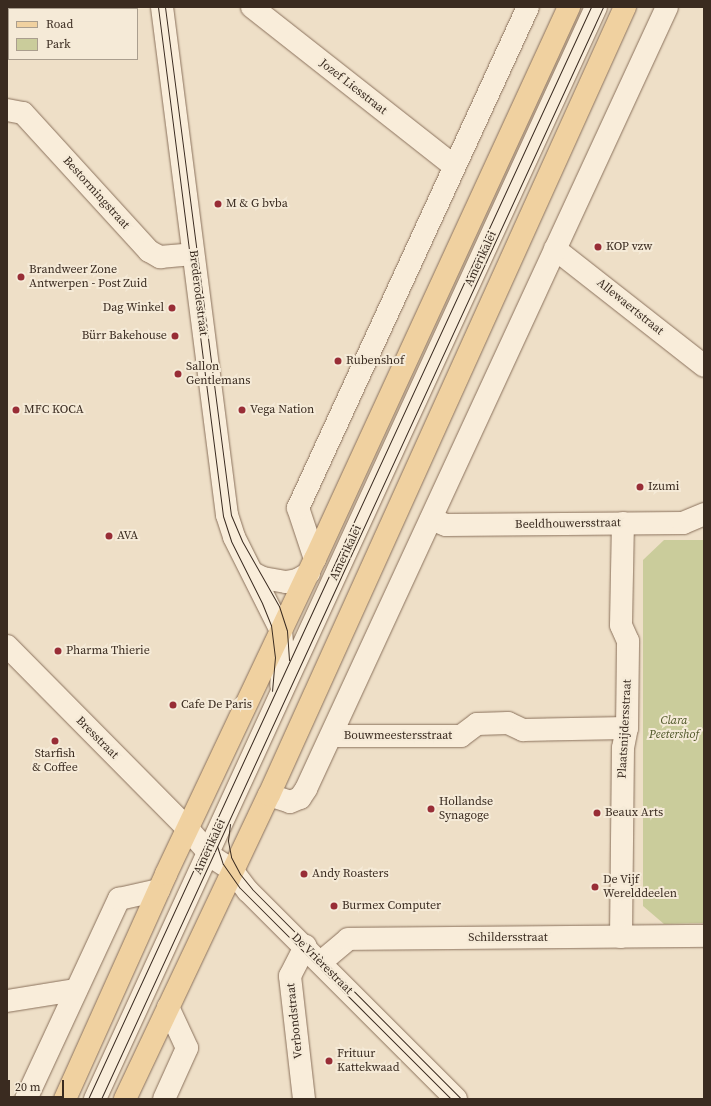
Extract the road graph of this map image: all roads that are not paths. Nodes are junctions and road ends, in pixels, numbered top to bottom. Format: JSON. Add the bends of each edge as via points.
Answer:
{"nodes":[{"id":1,"x":162,"y":7,"type":"edge"},
{"id":2,"x":252,"y":7,"type":"edge"},
{"id":3,"x":528,"y":7,"type":"edge"},
{"id":4,"x":569,"y":7,"type":"edge"},
{"id":5,"x":596,"y":7,"type":"edge"},
{"id":6,"x":625,"y":7,"type":"edge"},
{"id":7,"x":666,"y":7,"type":"edge"},
{"id":8,"x":7,"y":110,"type":"edge"},
{"id":9,"x":454,"y":166,"type":"junction"},
{"id":10,"x":555,"y":249,"type":"junction"},
{"id":11,"x":193,"y":254,"type":"junction"},
{"id":12,"x":704,"y":366,"type":"edge"},
{"id":13,"x":704,"y":514,"type":"edge"},
{"id":14,"x":431,"y":519,"type":"junction"},
{"id":15,"x":623,"y":523,"type":"junction"},
{"id":16,"x":312,"y":566,"type":"junction"},
{"id":17,"x":253,"y":573,"type":"junction"},
{"id":18,"x":281,"y":631,"type":"junction"},
{"id":19,"x":7,"y":646,"type":"edge"},
{"id":20,"x":280,"y":699,"type":"junction"},
{"id":21,"x":627,"y":728,"type":"junction"},
{"id":22,"x":331,"y":736,"type":"junction"},
{"id":23,"x":268,"y":795,"type":"junction"},
{"id":24,"x":188,"y":829,"type":"junction"},
{"id":25,"x":208,"y":852,"type":"junction"},
{"id":26,"x":232,"y":870,"type":"junction"},
{"id":27,"x":159,"y":890,"type":"junction"},
{"id":28,"x":704,"y":936,"type":"edge"},
{"id":29,"x":621,"y":937,"type":"junction"},
{"id":30,"x":305,"y":946,"type":"junction"},
{"id":31,"x":321,"y":962,"type":"junction"},
{"id":32,"x":76,"y":990,"type":"junction"},
{"id":33,"x":7,"y":1001,"type":"edge"},
{"id":34,"x":168,"y":1007,"type":"junction"},
{"id":35,"x":26,"y":1099,"type":"edge"},
{"id":36,"x":64,"y":1099,"type":"edge"},
{"id":37,"x":95,"y":1099,"type":"edge"},
{"id":38,"x":125,"y":1099,"type":"edge"},
{"id":39,"x":164,"y":1099,"type":"edge"},
{"id":40,"x":304,"y":1099,"type":"edge"},
{"id":41,"x":456,"y":1099,"type":"edge"}],
"edges":[{"from":1,"to":11,"type":"street","name":"Brederodestraat"},
{"from":2,"to":9,"type":"street","name":"Jozef Liesstraat"},
{"from":3,"to":9,"type":"street"},
{"from":4,"to":16,"type":"main road"},
{"from":5,"to":20,"type":"street","name":"Amerikalei"},
{"from":6,"to":23,"type":"main road"},
{"from":7,"to":10,"type":"street"},
{"from":8,"to":11,"type":"street","name":"Bestormingstraat","via":[[23,113],[149,251],[160,257]]},
{"from":9,"to":16,"type":"street","via":[[298,508]]},
{"from":10,"to":12,"type":"street","name":"Allewaertstraat"},
{"from":10,"to":14,"type":"street"},
{"from":11,"to":17,"type":"street","name":"Brederodestraat","via":[[227,515],[234,537]]},
{"from":13,"to":15,"type":"street","name":"Beeldhouwersstraat","via":[[683,523]]},
{"from":14,"to":15,"type":"street","name":"Beeldhouwersstraat","via":[[446,525]]},
{"from":14,"to":22,"type":"street"},
{"from":15,"to":21,"type":"street","name":"Plaatsnijdersstraat","via":[[622,625],[628,641]]},
{"from":16,"to":17,"type":"street","via":[[297,580],[286,582],[263,578]]},
{"from":16,"to":18,"type":"main road"},
{"from":17,"to":18,"type":"street","name":"Brederodestraat"},
{"from":18,"to":20,"type":"street","name":"Brederodestraat","via":[[283,652]]},
{"from":18,"to":24,"type":"main road"},
{"from":19,"to":24,"type":"street","name":"Bresstraat"},
{"from":20,"to":25,"type":"street","name":"Amerikalei"},
{"from":21,"to":22,"type":"street","name":"Bouwmeestersstraat","via":[[523,730],[508,722],[477,724],[461,736]]},
{"from":21,"to":29,"type":"street","name":"Plaatsnijdersstraat","via":[[623,748]]},
{"from":22,"to":23,"type":"street","via":[[300,798],[286,802]]},
{"from":23,"to":26,"type":"main road"},
{"from":24,"to":25,"type":"street","name":"De Vrièrestraat"},
{"from":24,"to":27,"type":"main road"},
{"from":25,"to":26,"type":"street","name":"De Vrièrestraat"},
{"from":25,"to":37,"type":"street","name":"Amerikalei"},
{"from":26,"to":30,"type":"street","name":"De Vrièrestraat","via":[[248,891]]},
{"from":26,"to":34,"type":"main road"},
{"from":27,"to":32,"type":"street","via":[[119,899]]},
{"from":27,"to":36,"type":"main road"},
{"from":28,"to":29,"type":"street","name":"Schildersstraat"},
{"from":29,"to":31,"type":"street","name":"Schildersstraat","via":[[348,939]]},
{"from":30,"to":31,"type":"street","name":"De Vrièrestraat"},
{"from":30,"to":40,"type":"street","name":"Verbondstraat","via":[[290,976]]},
{"from":31,"to":41,"type":"street","name":"De Vrièrestraat"},
{"from":32,"to":33,"type":"street"},
{"from":32,"to":35,"type":"street"},
{"from":34,"to":38,"type":"main road"},
{"from":34,"to":39,"type":"street","via":[[187,1048]]}]}
